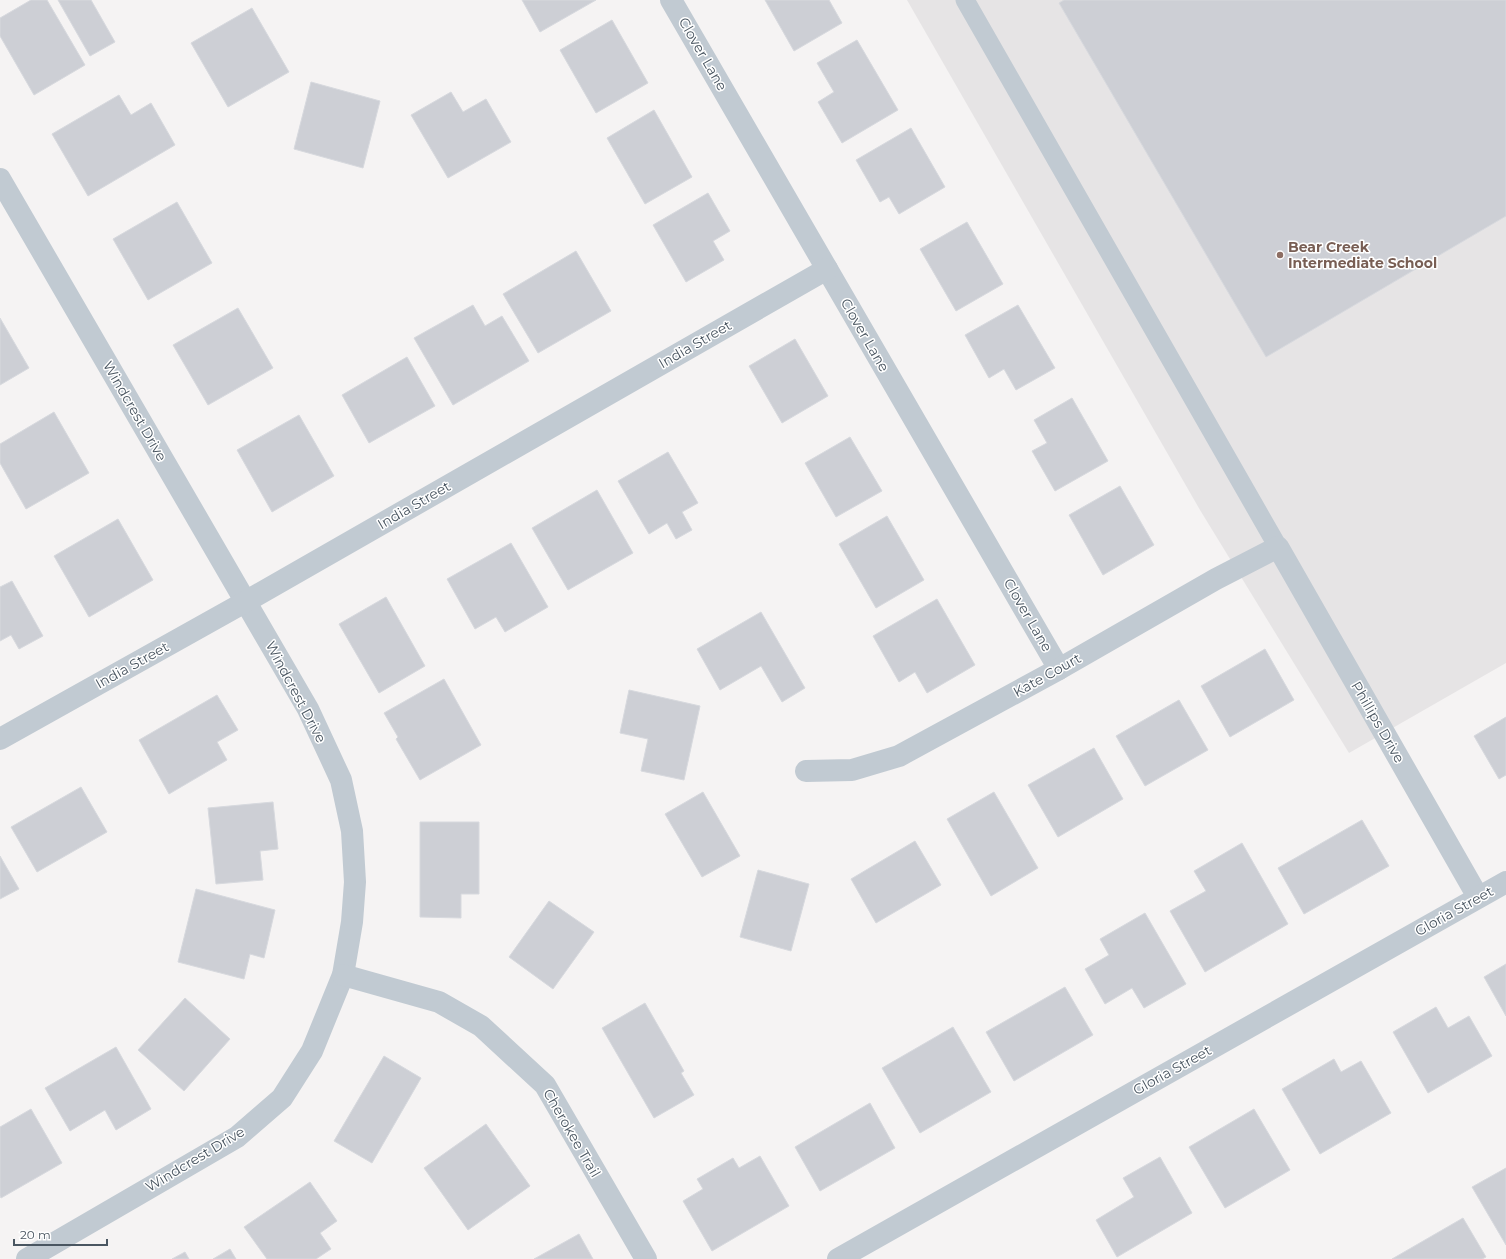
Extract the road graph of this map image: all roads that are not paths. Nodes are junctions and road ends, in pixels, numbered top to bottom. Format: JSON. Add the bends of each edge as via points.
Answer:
{"nodes":[{"id":1,"x":671,"y":0,"type":"edge"},
{"id":2,"x":965,"y":0,"type":"edge"},
{"id":3,"x":0,"y":179,"type":"edge"},
{"id":4,"x":827,"y":269,"type":"junction"},
{"id":5,"x":1278,"y":547,"type":"junction"},
{"id":6,"x":245,"y":602,"type":"junction"},
{"id":7,"x":1059,"y":669,"type":"junction"},
{"id":8,"x":0,"y":740,"type":"edge"},
{"id":9,"x":806,"y":771,"type":"dead end"},
{"id":10,"x":1506,"y":882,"type":"edge"},
{"id":11,"x":1478,"y":897,"type":"junction"},
{"id":12,"x":343,"y":975,"type":"junction"},
{"id":13,"x":27,"y":1259,"type":"edge"},
{"id":14,"x":646,"y":1259,"type":"edge"},
{"id":15,"x":838,"y":1259,"type":"edge"}],
"edges":[{"from":1,"to":4,"type":"street","name":"Clover Lane"},
{"from":2,"to":5,"type":"lane"},
{"from":3,"to":6,"type":"street","name":"Windcrest Drive"},
{"from":4,"to":6,"type":"street","name":"India Street"},
{"from":4,"to":7,"type":"street","name":"Clover Lane"},
{"from":5,"to":7,"type":"street","name":"Kate Court","via":[[1216,579]]},
{"from":5,"to":11,"type":"street","name":"Phillips Drive"},
{"from":6,"to":8,"type":"street","name":"India Street"},
{"from":6,"to":12,"type":"street","name":"Windcrest Drive","via":[[308,709],[341,780],[352,831],[355,882],[352,922]]},
{"from":7,"to":9,"type":"street","name":"Kate Court","via":[[899,756],[852,770]]},
{"from":10,"to":11,"type":"street","name":"Gloria Street"},
{"from":11,"to":15,"type":"street","name":"Gloria Street"},
{"from":12,"to":13,"type":"street","name":"Windcrest Drive","via":[[312,1051],[282,1098],[237,1137]]},
{"from":12,"to":14,"type":"street","name":"Cherokee Trail","via":[[439,1002],[481,1026],[545,1085]]}]}
